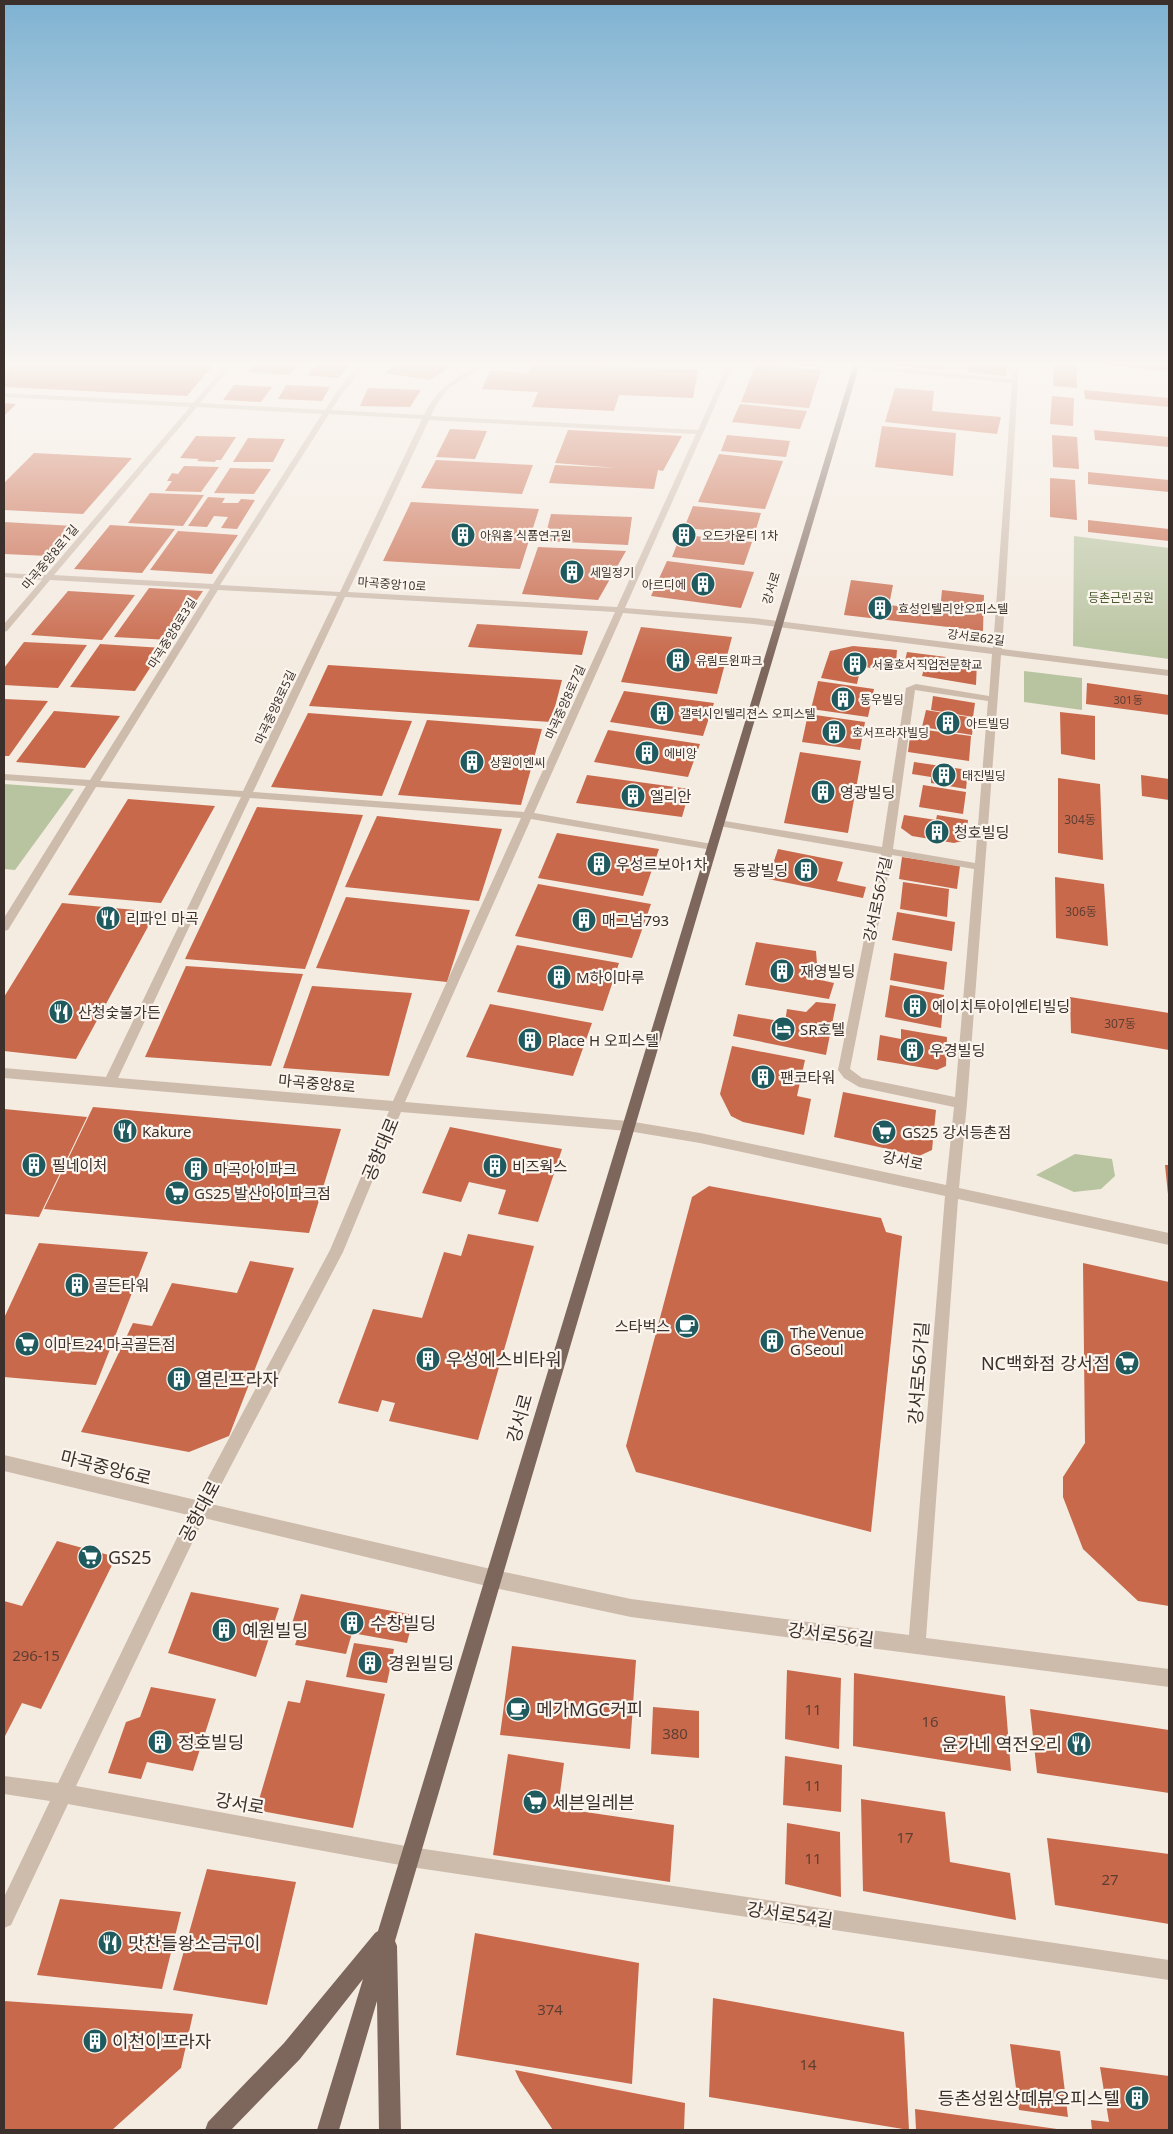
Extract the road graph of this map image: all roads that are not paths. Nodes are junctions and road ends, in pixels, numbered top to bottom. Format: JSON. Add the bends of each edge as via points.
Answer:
{"nodes":[{"id":1,"x":146,"y":463,"type":"edge"},
{"id":2,"x":295,"y":463,"type":"edge"},
{"id":3,"x":405,"y":463,"type":"edge"},
{"id":4,"x":686,"y":463,"type":"edge"},
{"id":5,"x":827,"y":463,"type":"edge"},
{"id":6,"x":1010,"y":463,"type":"edge"},
{"id":7,"x":4,"y":575,"type":"edge"},
{"id":8,"x":46,"y":578,"type":"junction"},
{"id":9,"x":215,"y":587,"type":"junction"},
{"id":10,"x":342,"y":594,"type":"junction"},
{"id":11,"x":620,"y":610,"type":"junction"},
{"id":12,"x":779,"y":624,"type":"junction"},
{"id":13,"x":4,"y":630,"type":"edge"},
{"id":14,"x":997,"y":652,"type":"junction"},
{"id":15,"x":1169,"y":673,"type":"edge"},
{"id":16,"x":993,"y":699,"type":"junction"},
{"id":17,"x":4,"y":777,"type":"edge"},
{"id":18,"x":93,"y":783,"type":"junction"},
{"id":19,"x":247,"y":794,"type":"junction"},
{"id":20,"x":528,"y":815,"type":"junction"},
{"id":21,"x":719,"y":824,"type":"junction"},
{"id":22,"x":712,"y":847,"type":"junction"},
{"id":23,"x":888,"y":852,"type":"junction"},
{"id":24,"x":980,"y":867,"type":"junction"},
{"id":25,"x":4,"y":927,"type":"edge"},
{"id":26,"x":4,"y":1073,"type":"edge"},
{"id":27,"x":110,"y":1082,"type":"junction"},
{"id":28,"x":961,"y":1103,"type":"junction"},
{"id":29,"x":398,"y":1106,"type":"junction"},
{"id":30,"x":628,"y":1126,"type":"junction"},
{"id":31,"x":952,"y":1191,"type":"junction"},
{"id":32,"x":1169,"y":1239,"type":"edge"},
{"id":33,"x":4,"y":1463,"type":"edge"},
{"id":34,"x":199,"y":1509,"type":"junction"},
{"id":35,"x":495,"y":1579,"type":"junction"},
{"id":36,"x":917,"y":1645,"type":"junction"},
{"id":37,"x":1169,"y":1678,"type":"edge"},
{"id":38,"x":4,"y":1785,"type":"edge"},
{"id":39,"x":61,"y":1793,"type":"junction"},
{"id":40,"x":411,"y":1857,"type":"junction"},
{"id":41,"x":4,"y":1918,"type":"edge"},
{"id":42,"x":386,"y":1934,"type":"junction"},
{"id":43,"x":1169,"y":1970,"type":"edge"},
{"id":44,"x":216,"y":2130,"type":"edge"},
{"id":45,"x":328,"y":2130,"type":"edge"},
{"id":46,"x":390,"y":2130,"type":"edge"}],
"edges":[{"from":1,"to":8,"type":"street","name":"마곡중앙8로1길"},
{"from":2,"to":9,"type":"street","name":"마곡중앙8로3길"},
{"from":3,"to":10,"type":"street","name":"마곡중앙8로5길"},
{"from":4,"to":11,"type":"street","name":"마곡중앙8로7길"},
{"from":5,"to":12,"type":"main road","name":"강서로"},
{"from":6,"to":14,"type":"street","name":"강서로56가길"},
{"from":7,"to":8,"type":"street","name":"마곡중앙10로"},
{"from":8,"to":9,"type":"street","name":"마곡중앙10로"},
{"from":8,"to":13,"type":"street","name":"마곡중앙8로1길"},
{"from":9,"to":10,"type":"street","name":"마곡중앙10로"},
{"from":9,"to":18,"type":"street","name":"마곡중앙8로3길"},
{"from":10,"to":11,"type":"street","name":"마곡중앙10로"},
{"from":10,"to":19,"type":"street","name":"마곡중앙8로5길"},
{"from":11,"to":12,"type":"street","name":"마곡중앙10로"},
{"from":11,"to":20,"type":"street","name":"마곡중앙8로7길"},
{"from":12,"to":14,"type":"street","name":"강서로62길"},
{"from":12,"to":21,"type":"main road","name":"강서로"},
{"from":14,"to":15,"type":"street","name":"강서로62길"},
{"from":14,"to":16,"type":"street","name":"강서로56가길"},
{"from":16,"to":23,"type":"street","name":"강서로56가길","via":[[916,686],[911,688]]},
{"from":16,"to":24,"type":"street","name":"강서로56가길"},
{"from":17,"to":18,"type":"street"},
{"from":18,"to":19,"type":"street"},
{"from":18,"to":25,"type":"street","name":"마곡중앙8로3길"},
{"from":19,"to":20,"type":"street"},
{"from":19,"to":27,"type":"street","name":"마곡중앙8로5길"},
{"from":20,"to":22,"type":"street"},
{"from":20,"to":29,"type":"street","name":"마곡중앙8로7길"},
{"from":21,"to":22,"type":"main road","name":"강서로"},
{"from":21,"to":23,"type":"street"},
{"from":22,"to":30,"type":"main road","name":"강서로"},
{"from":23,"to":24,"type":"street"},
{"from":23,"to":28,"type":"street","name":"강서로56가길","via":[[844,1070],[859,1082]]},
{"from":24,"to":28,"type":"street","name":"강서로56가길"},
{"from":26,"to":27,"type":"street","name":"마곡중앙8로"},
{"from":27,"to":29,"type":"street","name":"마곡중앙8로"},
{"from":28,"to":31,"type":"street","name":"강서로56가길"},
{"from":29,"to":30,"type":"street","name":"마곡중앙8로"},
{"from":29,"to":34,"type":"street","name":"공항대로","via":[[336,1252]]},
{"from":30,"to":31,"type":"street","name":"강서로"},
{"from":30,"to":35,"type":"main road","name":"강서로"},
{"from":31,"to":32,"type":"street","name":"강서로"},
{"from":31,"to":36,"type":"street","name":"강서로56가길"},
{"from":33,"to":34,"type":"street","name":"마곡중앙6로"},
{"from":34,"to":35,"type":"street"},
{"from":34,"to":39,"type":"street","name":"공항대로"},
{"from":35,"to":36,"type":"street","name":"강서로56길","via":[[631,1608]]},
{"from":35,"to":40,"type":"main road","name":"강서로"},
{"from":36,"to":37,"type":"street","name":"강서로56길"},
{"from":38,"to":39,"type":"street","name":"강서로"},
{"from":39,"to":40,"type":"street","name":"강서로"},
{"from":39,"to":41,"type":"street","name":"공항대로"},
{"from":40,"to":42,"type":"main road","name":"강서로"},
{"from":40,"to":43,"type":"street","name":"강서로54길"},
{"from":42,"to":44,"type":"main road","via":[[292,2051]]},
{"from":42,"to":45,"type":"main road","name":"강서로"},
{"from":42,"to":46,"type":"main road"}]}
